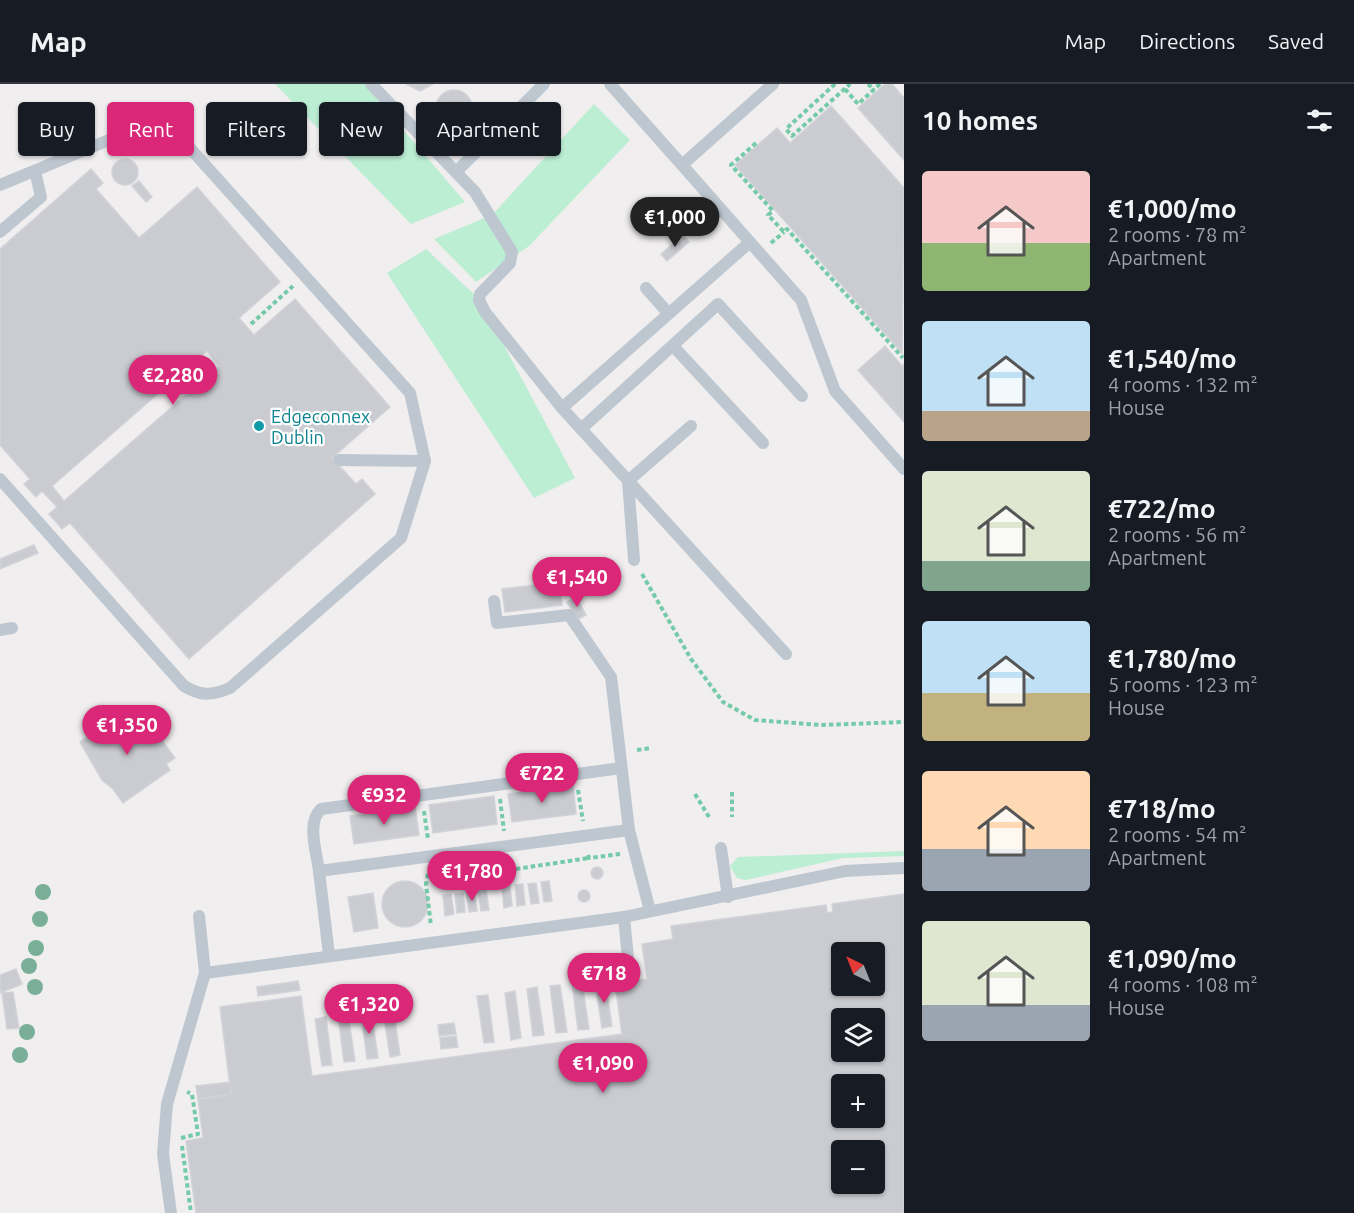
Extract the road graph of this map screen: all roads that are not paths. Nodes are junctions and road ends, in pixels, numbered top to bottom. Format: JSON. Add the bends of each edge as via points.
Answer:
{"nodes":[{"id":1,"x":371,"y":84,"type":"edge"},
{"id":2,"x":544,"y":84,"type":"edge"},
{"id":3,"x":610,"y":84,"type":"edge"},
{"id":4,"x":773,"y":84,"type":"edge"},
{"id":5,"x":682,"y":165,"type":"junction"},
{"id":6,"x":35,"y":171,"type":"junction"},
{"id":7,"x":456,"y":172,"type":"junction"},
{"id":8,"x":0,"y":185,"type":"edge"},
{"id":9,"x":0,"y":231,"type":"edge"},
{"id":10,"x":750,"y":242,"type":"junction"},
{"id":11,"x":646,"y":288,"type":"dead end"},
{"id":12,"x":668,"y":313,"type":"junction"},
{"id":13,"x":673,"y":346,"type":"junction"},
{"id":14,"x":802,"y":396,"type":"dead end"},
{"id":15,"x":562,"y":408,"type":"junction"},
{"id":16,"x":691,"y":426,"type":"dead end"},
{"id":17,"x":581,"y":429,"type":"junction"},
{"id":18,"x":763,"y":444,"type":"dead end"},
{"id":19,"x":339,"y":460,"type":"dead end"},
{"id":20,"x":425,"y":461,"type":"junction"},
{"id":21,"x":904,"y":469,"type":"edge"},
{"id":22,"x":0,"y":479,"type":"edge"},
{"id":23,"x":628,"y":481,"type":"junction"},
{"id":24,"x":634,"y":561,"type":"road end"},
{"id":25,"x":494,"y":602,"type":"dead end"},
{"id":26,"x":786,"y":654,"type":"dead end"},
{"id":27,"x":621,"y":768,"type":"junction"},
{"id":28,"x":629,"y":830,"type":"junction"},
{"id":29,"x":721,"y":848,"type":"dead end"},
{"id":30,"x":904,"y":868,"type":"edge"},
{"id":31,"x":319,"y":872,"type":"junction"},
{"id":32,"x":728,"y":897,"type":"junction"},
{"id":33,"x":650,"y":910,"type":"junction"},
{"id":34,"x":199,"y":916,"type":"dead end"},
{"id":35,"x":624,"y":917,"type":"junction"},
{"id":36,"x":329,"y":955,"type":"junction"},
{"id":37,"x":205,"y":973,"type":"junction"},
{"id":38,"x":630,"y":979,"type":"dead end"},
{"id":39,"x":171,"y":1213,"type":"edge"}],
"edges":[{"from":1,"to":7,"type":"lane"},
{"from":2,"to":7,"type":"lane"},
{"from":3,"to":5,"type":"lane"},
{"from":4,"to":5,"type":"lane"},
{"from":5,"to":10,"type":"lane"},
{"from":6,"to":8,"type":"lane"},
{"from":6,"to":9,"type":"lane","via":[[41,196]]},
{"from":6,"to":20,"type":"lane","via":[[121,135],[171,127],[410,393]]},
{"from":7,"to":15,"type":"lane","via":[[475,192],[514,255],[480,294],[481,306]]},
{"from":10,"to":12,"type":"lane"},
{"from":10,"to":21,"type":"lane","via":[[801,300],[835,391]]},
{"from":11,"to":12,"type":"lane"},
{"from":12,"to":15,"type":"lane"},
{"from":13,"to":14,"type":"lane","via":[[718,304]]},
{"from":13,"to":17,"type":"lane"},
{"from":13,"to":18,"type":"lane"},
{"from":15,"to":17,"type":"lane"},
{"from":16,"to":23,"type":"lane"},
{"from":17,"to":23,"type":"lane"},
{"from":19,"to":20,"type":"lane"},
{"from":20,"to":22,"type":"lane","via":[[401,538],[230,688],[214,695],[199,694],[184,686]]},
{"from":23,"to":24,"type":"lane"},
{"from":23,"to":26,"type":"lane"},
{"from":25,"to":27,"type":"lane","via":[[497,623],[569,615],[611,677]]},
{"from":27,"to":28,"type":"lane"},
{"from":27,"to":31,"type":"lane","via":[[321,809],[313,825]]},
{"from":28,"to":31,"type":"lane"},
{"from":28,"to":33,"type":"lane"},
{"from":29,"to":32,"type":"lane"},
{"from":30,"to":32,"type":"lane","via":[[845,872]]},
{"from":31,"to":36,"type":"lane"},
{"from":32,"to":33,"type":"lane"},
{"from":33,"to":35,"type":"lane"},
{"from":34,"to":37,"type":"lane"},
{"from":35,"to":36,"type":"lane"},
{"from":35,"to":38,"type":"lane"},
{"from":36,"to":37,"type":"lane"},
{"from":37,"to":39,"type":"lane","via":[[167,1104],[163,1154]]}]}
